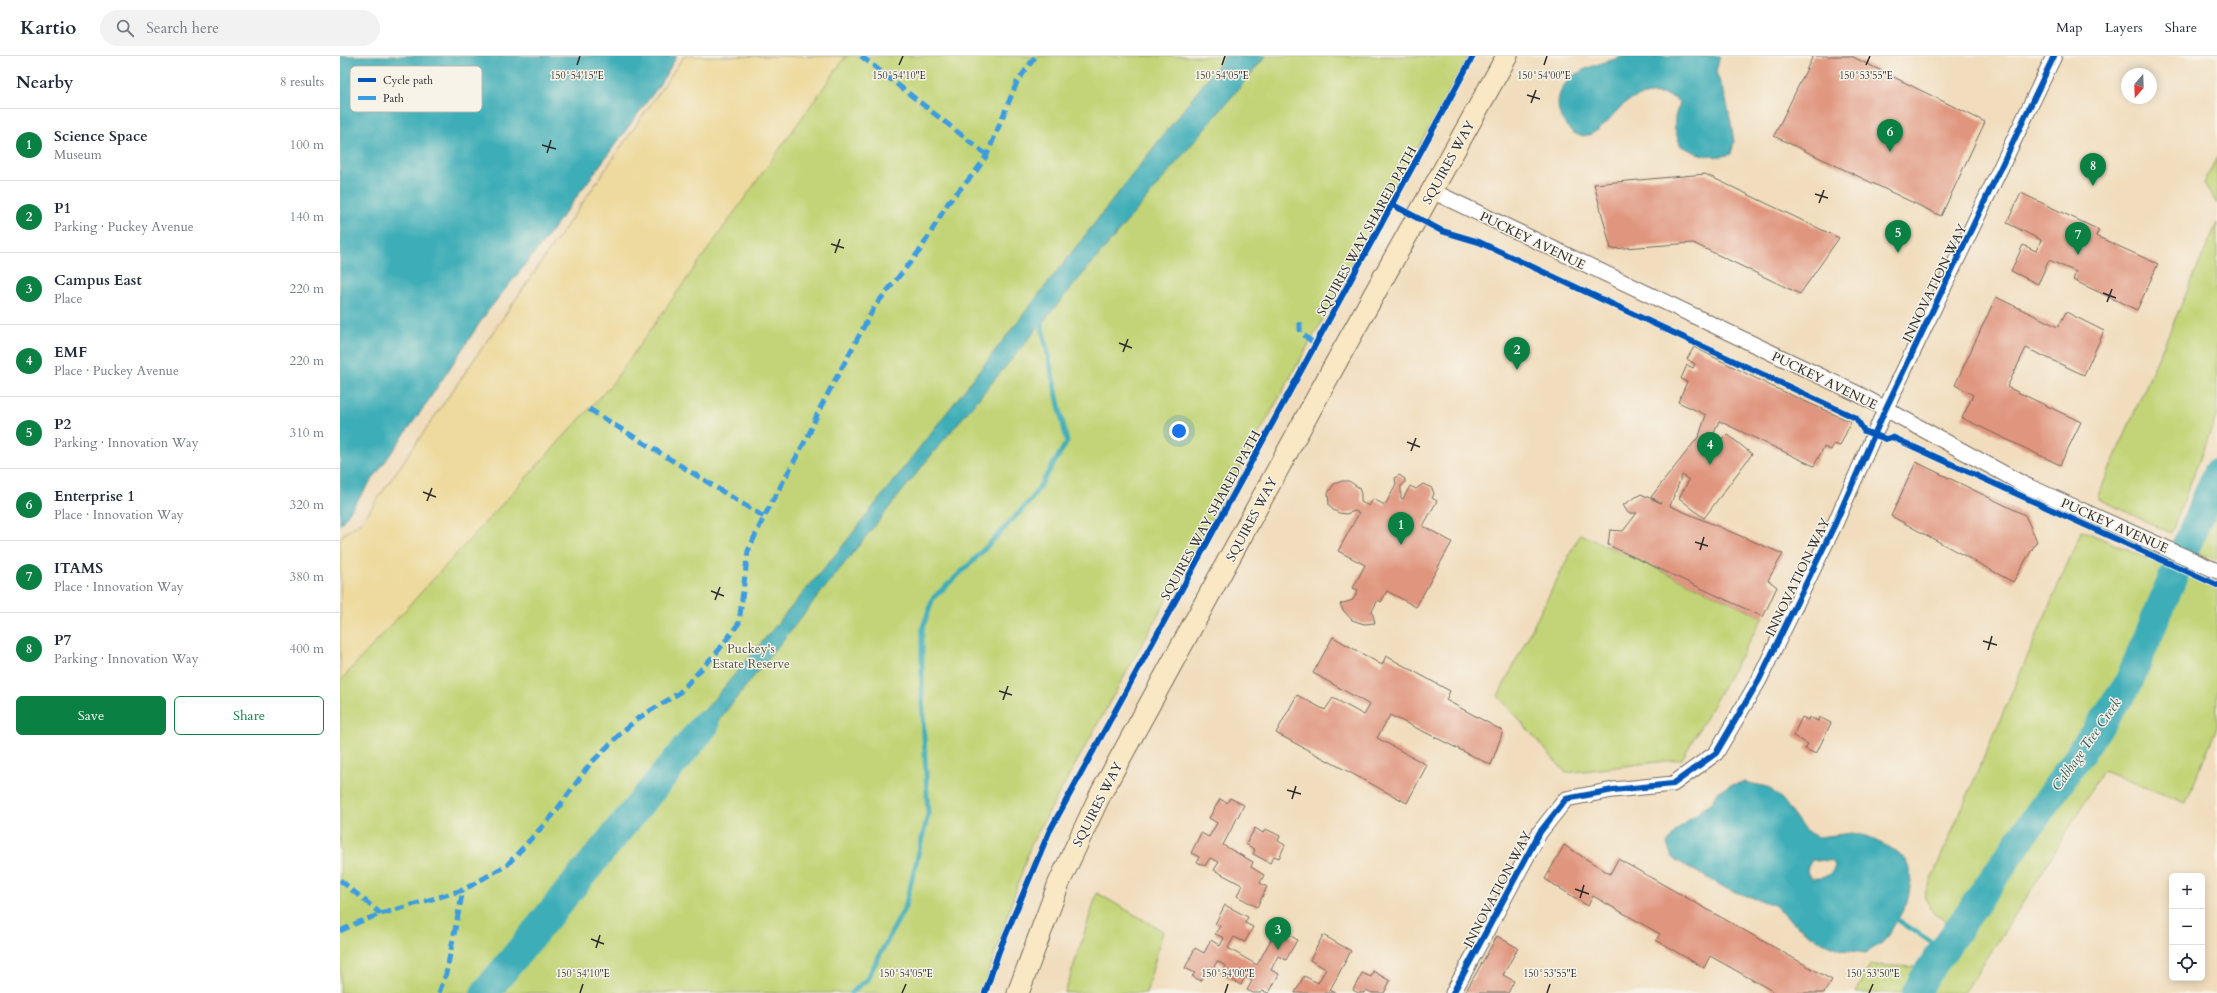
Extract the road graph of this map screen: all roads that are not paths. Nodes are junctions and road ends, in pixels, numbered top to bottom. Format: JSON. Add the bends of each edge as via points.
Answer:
{"nodes":[{"id":1,"x":1508,"y":56,"type":"edge"},
{"id":2,"x":2054,"y":56,"type":"edge"},
{"id":3,"x":1432,"y":191,"type":"junction"},
{"id":4,"x":1885,"y":410,"type":"junction"},
{"id":5,"x":2217,"y":571,"type":"edge"},
{"id":6,"x":1018,"y":993,"type":"edge"},
{"id":7,"x":1453,"y":993,"type":"edge"}],
"edges":[{"from":1,"to":3,"type":"main road","name":"SQUIRES WAY"},
{"from":2,"to":4,"type":"street","name":"INNOVATION WAY"},
{"from":3,"to":4,"type":"street","name":"PUCKEY AVENUE","via":[[1860,395]]},
{"from":3,"to":6,"type":"main road","name":"SQUIRES WAY","via":[[1100,795],[1059,883]]},
{"from":4,"to":5,"type":"street","name":"PUCKEY AVENUE","via":[[1996,471]]},
{"from":4,"to":7,"type":"street","name":"INNOVATION WAY","via":[[1834,526],[1759,680],[1716,753],[1673,784],[1613,790],[1566,799],[1540,832]]}]}
